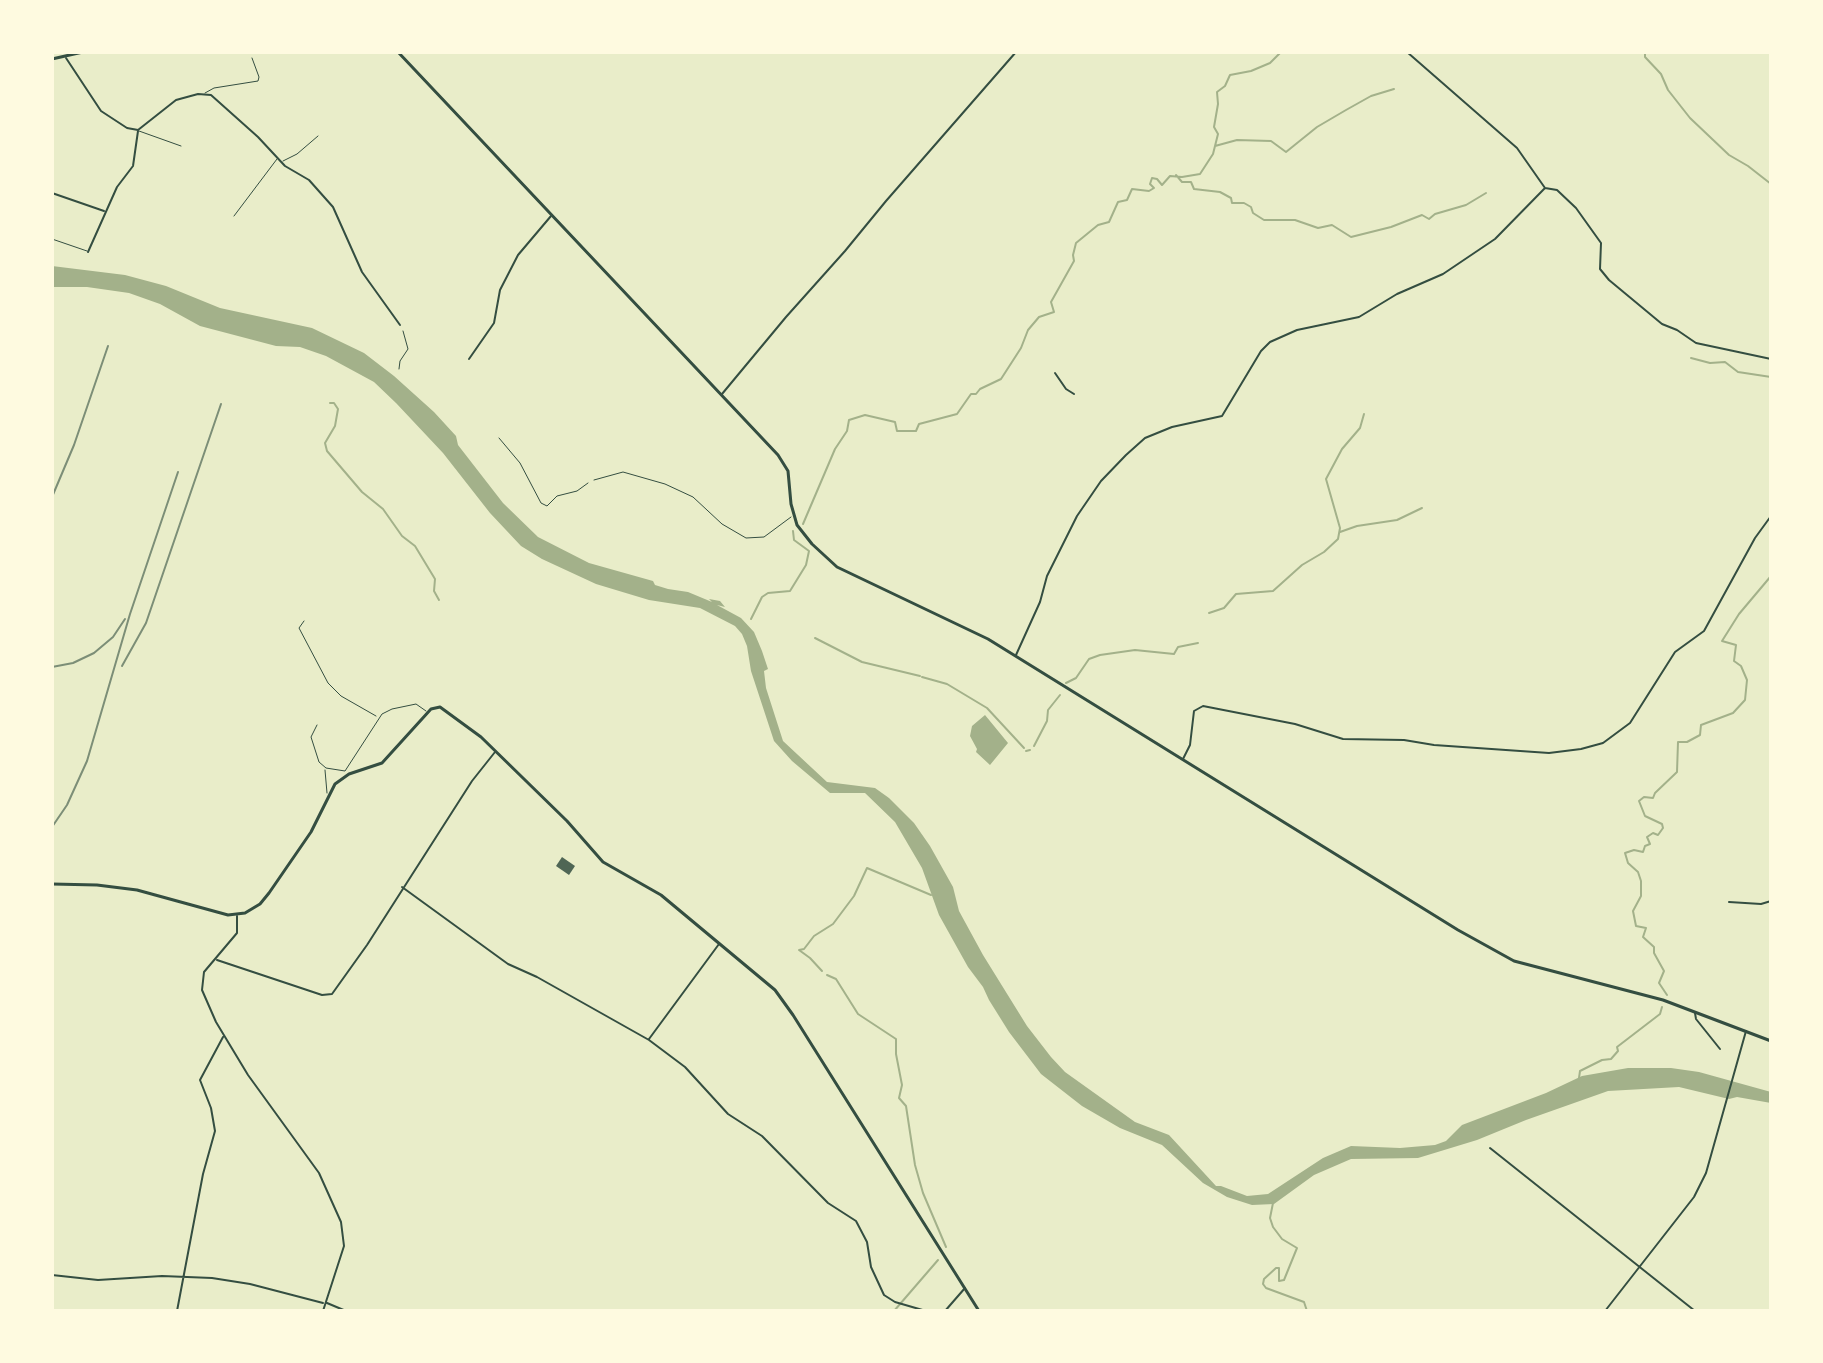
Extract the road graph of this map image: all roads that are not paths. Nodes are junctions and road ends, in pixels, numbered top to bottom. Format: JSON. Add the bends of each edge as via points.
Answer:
{"nodes":[{"id":1,"x":83,"y":52,"type":"edge"},
{"id":2,"x":398,"y":52,"type":"edge"},
{"id":3,"x":1016,"y":52,"type":"edge"},
{"id":4,"x":1407,"y":52,"type":"edge"},
{"id":5,"x":66,"y":57,"type":"junction"},
{"id":6,"x":252,"y":58,"type":"dead end"},
{"id":7,"x":52,"y":59,"type":"edge"},
{"id":8,"x":205,"y":93,"type":"junction"},
{"id":9,"x":138,"y":130,"type":"junction"},
{"id":10,"x":318,"y":136,"type":"dead end"},
{"id":11,"x":181,"y":146,"type":"dead end"},
{"id":12,"x":277,"y":159,"type":"junction"},
{"id":13,"x":281,"y":163,"type":"junction"},
{"id":14,"x":1545,"y":188,"type":"junction"},
{"id":15,"x":52,"y":193,"type":"edge"},
{"id":16,"x":105,"y":211,"type":"junction"},
{"id":17,"x":551,"y":215,"type":"junction"},
{"id":18,"x":234,"y":216,"type":"dead end"},
{"id":19,"x":52,"y":239,"type":"edge"},
{"id":20,"x":88,"y":252,"type":"joint"},
{"id":21,"x":400,"y":325,"type":"road end"},
{"id":22,"x":469,"y":359,"type":"dead end"},
{"id":23,"x":1771,"y":359,"type":"edge"},
{"id":24,"x":1055,"y":373,"type":"dead end"},
{"id":25,"x":1074,"y":394,"type":"dead end"},
{"id":26,"x":722,"y":395,"type":"junction"},
{"id":27,"x":594,"y":480,"type":"dead end"},
{"id":28,"x":1771,"y":516,"type":"edge"},
{"id":29,"x":793,"y":517,"type":"junction"},
{"id":30,"x":304,"y":621,"type":"dead end"},
{"id":31,"x":1015,"y":656,"type":"junction"},
{"id":32,"x":428,"y":712,"type":"junction"},
{"id":33,"x":378,"y":718,"type":"junction"},
{"id":34,"x":317,"y":725,"type":"dead end"},
{"id":35,"x":496,"y":751,"type":"junction"},
{"id":36,"x":1183,"y":760,"type":"junction"},
{"id":37,"x":325,"y":768,"type":"junction"},
{"id":38,"x":330,"y":794,"type":"junction"},
{"id":39,"x":52,"y":884,"type":"edge"},
{"id":40,"x":402,"y":887,"type":"junction"},
{"id":41,"x":1771,"y":901,"type":"edge"},
{"id":42,"x":1729,"y":902,"type":"dead end"},
{"id":43,"x":237,"y":916,"type":"junction"},
{"id":44,"x":719,"y":944,"type":"junction"},
{"id":45,"x":215,"y":960,"type":"junction"},
{"id":46,"x":1695,"y":1012,"type":"junction"},
{"id":47,"x":1746,"y":1031,"type":"junction"},
{"id":48,"x":224,"y":1037,"type":"junction"},
{"id":49,"x":649,"y":1040,"type":"junction"},
{"id":50,"x":1771,"y":1041,"type":"edge"},
{"id":51,"x":1720,"y":1049,"type":"dead end"},
{"id":52,"x":1490,"y":1148,"type":"dead end"},
{"id":53,"x":1641,"y":1267,"type":"junction"},
{"id":54,"x":52,"y":1275,"type":"edge"},
{"id":55,"x":185,"y":1276,"type":"junction"},
{"id":56,"x":965,"y":1288,"type":"junction"},
{"id":57,"x":326,"y":1303,"type":"junction"},
{"id":58,"x":177,"y":1311,"type":"edge"},
{"id":59,"x":323,"y":1311,"type":"edge"},
{"id":60,"x":346,"y":1311,"type":"edge"},
{"id":61,"x":926,"y":1311,"type":"edge"},
{"id":62,"x":945,"y":1311,"type":"edge"},
{"id":63,"x":979,"y":1311,"type":"edge"},
{"id":64,"x":1605,"y":1311,"type":"edge"},
{"id":65,"x":1695,"y":1311,"type":"edge"}],
"edges":[{"from":1,"to":5,"type":"main road"},
{"from":2,"to":17,"type":"main road"},
{"from":3,"to":26,"type":"street"},
{"from":4,"to":14,"type":"street","via":[[1517,148]]},
{"from":5,"to":7,"type":"main road"},
{"from":5,"to":9,"type":"street","via":[[101,111],[123,127]]},
{"from":6,"to":8,"type":"lane","via":[[258,81]]},
{"from":8,"to":9,"type":"street","via":[[176,100]]},
{"from":8,"to":12,"type":"street"},
{"from":9,"to":11,"type":"lane"},
{"from":9,"to":16,"type":"street","via":[[133,166]]},
{"from":10,"to":13,"type":"lane"},
{"from":12,"to":13,"type":"street"},
{"from":12,"to":18,"type":"lane"},
{"from":13,"to":21,"type":"street","via":[[309,180],[333,207],[362,272]]},
{"from":14,"to":23,"type":"street","via":[[1562,194],[1585,218],[1602,251],[1602,273],[1662,324],[1696,343]]},
{"from":14,"to":31,"type":"street","via":[[1495,239],[1443,274],[1359,317],[1297,330],[1270,342],[1222,416],[1145,438],[1101,481],[1077,516]]},
{"from":15,"to":16,"type":"street"},
{"from":16,"to":20,"type":"street"},
{"from":17,"to":22,"type":"street","via":[[518,255],[500,290],[494,323]]},
{"from":17,"to":26,"type":"main road"},
{"from":19,"to":20,"type":"lane"},
{"from":24,"to":25,"type":"street"},
{"from":26,"to":29,"type":"main road","via":[[783,462]]},
{"from":27,"to":29,"type":"lane","via":[[623,472],[665,484],[693,497],[746,538],[764,537]]},
{"from":28,"to":36,"type":"street","via":[[1704,631],[1675,652],[1630,723],[1603,743],[1549,753],[1343,739],[1203,706],[1194,711]]},
{"from":29,"to":31,"type":"main road","via":[[837,567]]},
{"from":30,"to":33,"type":"lane","via":[[299,630],[328,683]]},
{"from":31,"to":36,"type":"main road"},
{"from":32,"to":33,"type":"lane","via":[[416,704]]},
{"from":32,"to":35,"type":"main road","via":[[437,706],[444,709]]},
{"from":32,"to":38,"type":"main road","via":[[382,763],[346,775]]},
{"from":33,"to":37,"type":"lane","via":[[345,771]]},
{"from":34,"to":37,"type":"lane","via":[[311,739]]},
{"from":35,"to":40,"type":"street"},
{"from":35,"to":44,"type":"main road","via":[[602,861],[661,895]]},
{"from":36,"to":46,"type":"main road","via":[[1514,961]]},
{"from":37,"to":38,"type":"lane"},
{"from":38,"to":43,"type":"main road","via":[[269,893]]},
{"from":39,"to":43,"type":"main road","via":[[137,890]]},
{"from":40,"to":45,"type":"street","via":[[330,995]]},
{"from":40,"to":49,"type":"street","via":[[508,964]]},
{"from":41,"to":42,"type":"street"},
{"from":43,"to":45,"type":"street","via":[[236,935]]},
{"from":44,"to":49,"type":"street"},
{"from":44,"to":56,"type":"main road","via":[[786,1004]]},
{"from":45,"to":48,"type":"street","via":[[204,972],[202,990]]},
{"from":46,"to":47,"type":"main road"},
{"from":46,"to":51,"type":"street"},
{"from":47,"to":50,"type":"main road"},
{"from":47,"to":53,"type":"street","via":[[1706,1173]]},
{"from":48,"to":55,"type":"street","via":[[201,1079],[215,1131]]},
{"from":48,"to":57,"type":"street","via":[[319,1173],[341,1222],[345,1244]]},
{"from":49,"to":61,"type":"street","via":[[696,1076],[728,1114],[765,1138],[828,1203],[857,1222],[884,1295]]},
{"from":52,"to":53,"type":"street"},
{"from":53,"to":64,"type":"street"},
{"from":53,"to":65,"type":"street"},
{"from":54,"to":55,"type":"street","via":[[98,1280]]},
{"from":55,"to":57,"type":"street","via":[[244,1283]]},
{"from":55,"to":58,"type":"street"},
{"from":56,"to":62,"type":"street"},
{"from":56,"to":63,"type":"main road"},
{"from":57,"to":59,"type":"street"},
{"from":57,"to":60,"type":"street"}]}
